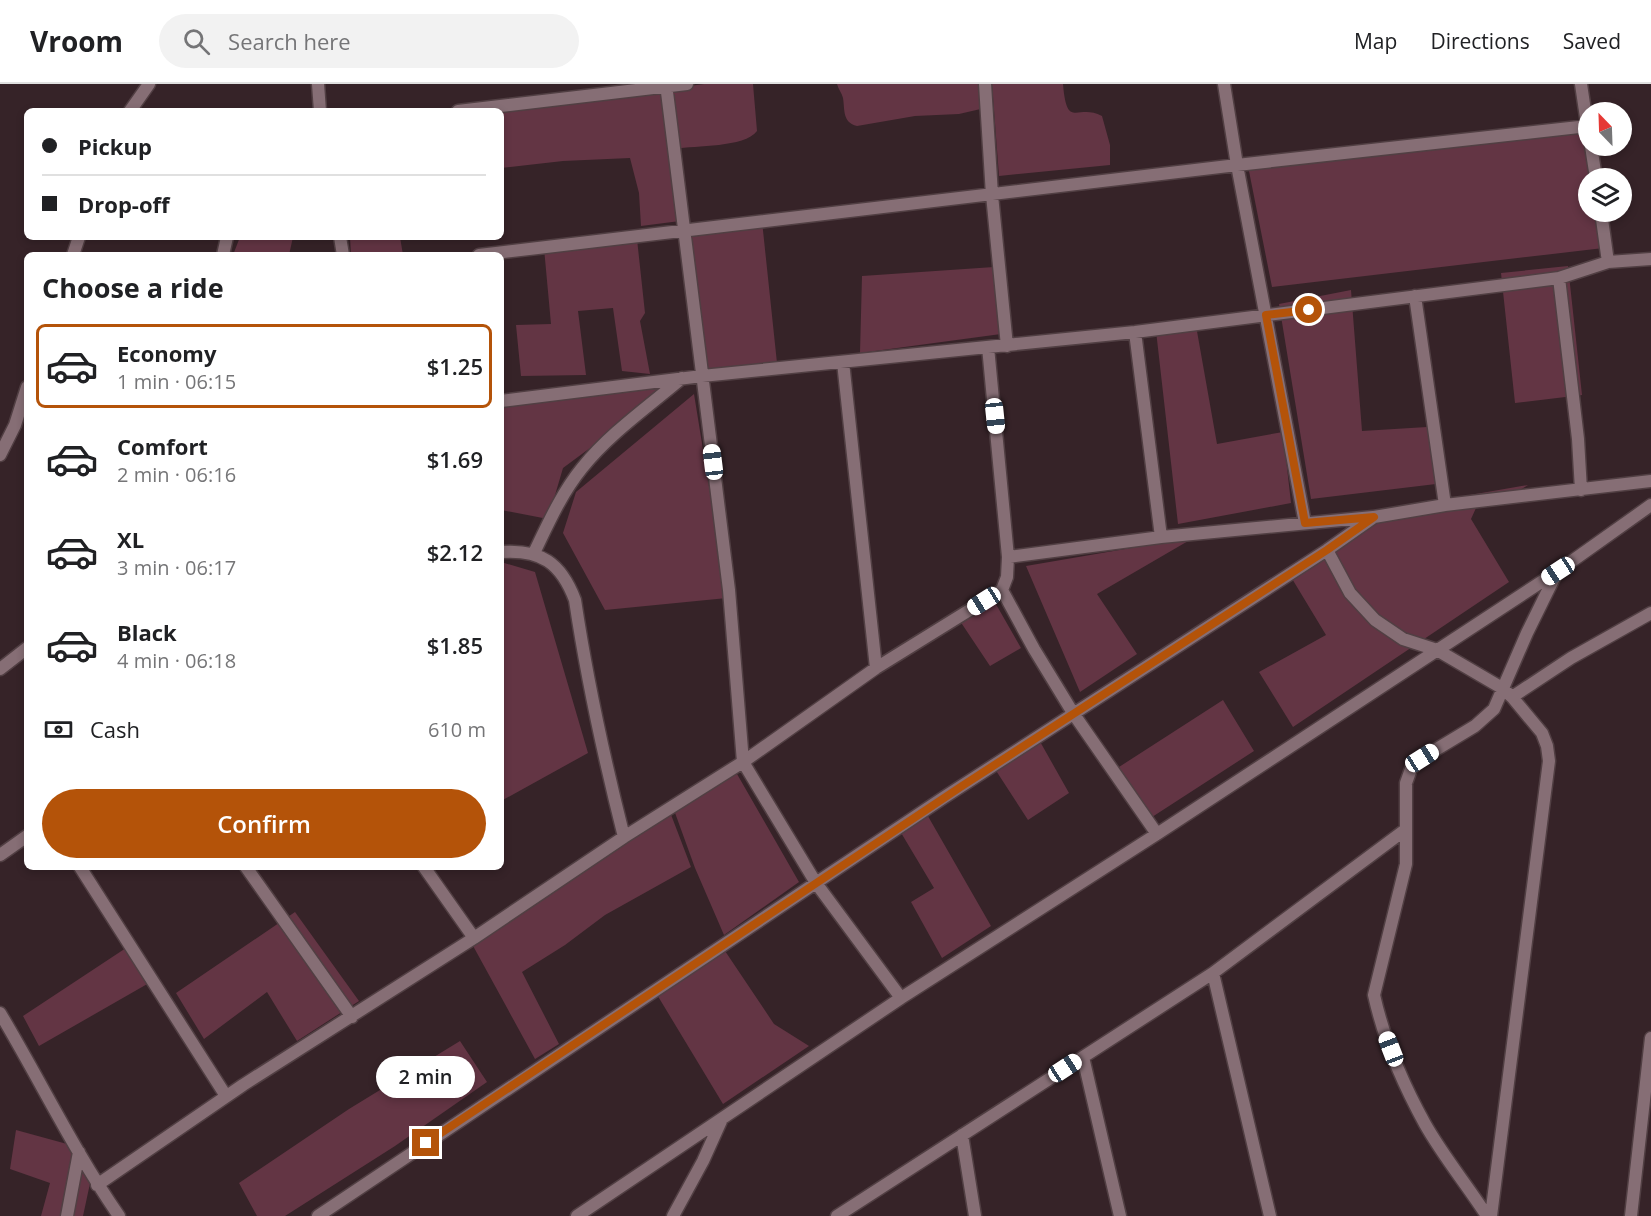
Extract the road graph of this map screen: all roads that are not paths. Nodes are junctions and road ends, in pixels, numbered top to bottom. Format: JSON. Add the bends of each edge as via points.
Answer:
{"nodes":[{"id":1,"x":149,"y":84,"type":"edge"},
{"id":2,"x":318,"y":84,"type":"edge"},
{"id":3,"x":687,"y":84,"type":"edge"},
{"id":4,"x":984,"y":84,"type":"edge"},
{"id":5,"x":1224,"y":84,"type":"edge"},
{"id":6,"x":1581,"y":84,"type":"edge"},
{"id":7,"x":666,"y":85,"type":"edge"},
{"id":8,"x":1584,"y":102,"type":"edge"},
{"id":9,"x":132,"y":108,"type":"edge"},
{"id":10,"x":320,"y":108,"type":"edge"},
{"id":11,"x":483,"y":108,"type":"edge"},
{"id":12,"x":1578,"y":130,"type":"edge"},
{"id":13,"x":1237,"y":165,"type":"junction"},
{"id":14,"x":992,"y":195,"type":"junction"},
{"id":15,"x":1602,"y":222,"type":"edge"},
{"id":16,"x":683,"y":230,"type":"junction"},
{"id":17,"x":503,"y":252,"type":"edge"},
{"id":18,"x":1651,"y":260,"type":"edge"},
{"id":19,"x":1608,"y":262,"type":"junction"},
{"id":20,"x":1559,"y":278,"type":"junction"},
{"id":21,"x":1415,"y":296,"type":"junction"},
{"id":22,"x":1266,"y":315,"type":"junction"},
{"id":23,"x":1135,"y":332,"type":"junction"},
{"id":24,"x":1007,"y":345,"type":"junction"},
{"id":25,"x":988,"y":348,"type":"junction"},
{"id":26,"x":843,"y":362,"type":"junction"},
{"id":27,"x":702,"y":376,"type":"junction"},
{"id":28,"x":683,"y":378,"type":"junction"},
{"id":29,"x":504,"y":400,"type":"edge"},
{"id":30,"x":24,"y":404,"type":"edge"},
{"id":31,"x":0,"y":455,"type":"edge"},
{"id":32,"x":1651,"y":482,"type":"edge"},
{"id":33,"x":1581,"y":490,"type":"junction"},
{"id":34,"x":1445,"y":505,"type":"junction"},
{"id":35,"x":1651,"y":505,"type":"edge"},
{"id":36,"x":1374,"y":517,"type":"junction"},
{"id":37,"x":1305,"y":523,"type":"junction"},
{"id":38,"x":1161,"y":537,"type":"junction"},
{"id":39,"x":1327,"y":550,"type":"junction"},
{"id":40,"x":504,"y":552,"type":"edge"},
{"id":41,"x":534,"y":553,"type":"junction"},
{"id":42,"x":1008,"y":557,"type":"junction"},
{"id":43,"x":1558,"y":571,"type":"junction"},
{"id":44,"x":1002,"y":590,"type":"junction"},
{"id":45,"x":1651,"y":613,"type":"edge"},
{"id":46,"x":24,"y":650,"type":"edge"},
{"id":47,"x":1437,"y":650,"type":"junction"},
{"id":48,"x":876,"y":668,"type":"junction"},
{"id":49,"x":0,"y":669,"type":"edge"},
{"id":50,"x":1502,"y":688,"type":"junction"},
{"id":51,"x":1512,"y":697,"type":"junction"},
{"id":52,"x":1073,"y":713,"type":"junction"},
{"id":53,"x":743,"y":762,"type":"junction"},
{"id":54,"x":1405,"y":830,"type":"junction"},
{"id":55,"x":1157,"y":834,"type":"junction"},
{"id":56,"x":624,"y":837,"type":"junction"},
{"id":57,"x":24,"y":838,"type":"edge"},
{"id":58,"x":0,"y":855,"type":"edge"},
{"id":59,"x":82,"y":870,"type":"edge"},
{"id":60,"x":248,"y":870,"type":"edge"},
{"id":61,"x":426,"y":870,"type":"edge"},
{"id":62,"x":816,"y":883,"type":"junction"},
{"id":63,"x":474,"y":938,"type":"junction"},
{"id":64,"x":1213,"y":973,"type":"junction"},
{"id":65,"x":901,"y":998,"type":"junction"},
{"id":66,"x":0,"y":1013,"type":"edge"},
{"id":67,"x":352,"y":1017,"type":"junction"},
{"id":68,"x":1651,"y":1038,"type":"edge"},
{"id":69,"x":1083,"y":1057,"type":"junction"},
{"id":70,"x":226,"y":1096,"type":"junction"},
{"id":71,"x":721,"y":1120,"type":"junction"},
{"id":72,"x":962,"y":1135,"type":"junction"},
{"id":73,"x":79,"y":1152,"type":"junction"},
{"id":74,"x":97,"y":1185,"type":"junction"},
{"id":75,"x":67,"y":1216,"type":"edge"},
{"id":76,"x":118,"y":1216,"type":"edge"},
{"id":77,"x":318,"y":1216,"type":"edge"},
{"id":78,"x":577,"y":1216,"type":"edge"},
{"id":79,"x":673,"y":1216,"type":"edge"},
{"id":80,"x":837,"y":1216,"type":"edge"},
{"id":81,"x":975,"y":1216,"type":"edge"},
{"id":82,"x":1120,"y":1216,"type":"edge"},
{"id":83,"x":1270,"y":1216,"type":"edge"},
{"id":84,"x":1486,"y":1216,"type":"edge"},
{"id":85,"x":1491,"y":1216,"type":"edge"},
{"id":86,"x":1631,"y":1216,"type":"edge"}],
"edges":[{"from":1,"to":9,"type":"street"},
{"from":2,"to":10,"type":"street"},
{"from":3,"to":7,"type":"street"},
{"from":4,"to":14,"type":"street"},
{"from":5,"to":13,"type":"street"},
{"from":6,"to":8,"type":"street"},
{"from":7,"to":11,"type":"street"},
{"from":7,"to":16,"type":"street"},
{"from":12,"to":13,"type":"street"},
{"from":13,"to":14,"type":"street"},
{"from":13,"to":22,"type":"street"},
{"from":14,"to":16,"type":"street"},
{"from":14,"to":24,"type":"street"},
{"from":15,"to":19,"type":"street"},
{"from":16,"to":17,"type":"street"},
{"from":16,"to":27,"type":"street"},
{"from":18,"to":19,"type":"street"},
{"from":19,"to":20,"type":"street"},
{"from":20,"to":21,"type":"street"},
{"from":20,"to":33,"type":"street"},
{"from":21,"to":22,"type":"street"},
{"from":21,"to":34,"type":"street"},
{"from":22,"to":23,"type":"street"},
{"from":22,"to":37,"type":"street"},
{"from":23,"to":24,"type":"street"},
{"from":23,"to":38,"type":"street"},
{"from":24,"to":25,"type":"street"},
{"from":25,"to":26,"type":"street"},
{"from":25,"to":42,"type":"street"},
{"from":26,"to":27,"type":"street"},
{"from":26,"to":48,"type":"street"},
{"from":27,"to":28,"type":"street"},
{"from":27,"to":53,"type":"street","via":[[729,590]]},
{"from":28,"to":29,"type":"street"},
{"from":28,"to":41,"type":"street","via":[[608,440],[582,468],[559,502]]},
{"from":30,"to":31,"type":"street"},
{"from":32,"to":33,"type":"street"},
{"from":33,"to":34,"type":"street"},
{"from":34,"to":36,"type":"street"},
{"from":35,"to":43,"type":"street"},
{"from":36,"to":37,"type":"street"},
{"from":36,"to":39,"type":"street"},
{"from":37,"to":38,"type":"street"},
{"from":38,"to":42,"type":"street"},
{"from":39,"to":47,"type":"street","via":[[1350,593],[1375,620],[1403,639]]},
{"from":39,"to":52,"type":"street"},
{"from":40,"to":41,"type":"street"},
{"from":41,"to":56,"type":"street","via":[[563,575],[575,600],[591,701]]},
{"from":42,"to":44,"type":"street"},
{"from":43,"to":47,"type":"street"},
{"from":43,"to":50,"type":"street"},
{"from":44,"to":48,"type":"street"},
{"from":44,"to":52,"type":"street"},
{"from":45,"to":51,"type":"street"},
{"from":46,"to":49,"type":"street"},
{"from":47,"to":50,"type":"street"},
{"from":47,"to":55,"type":"street"},
{"from":48,"to":53,"type":"street"},
{"from":50,"to":51,"type":"street"},
{"from":50,"to":54,"type":"street","via":[[1494,710],[1487,717],[1422,758],[1412,769],[1406,783]]},
{"from":51,"to":85,"type":"street","via":[[1542,733],[1549,761]]},
{"from":52,"to":55,"type":"street"},
{"from":52,"to":62,"type":"street"},
{"from":53,"to":56,"type":"street"},
{"from":53,"to":62,"type":"street"},
{"from":54,"to":64,"type":"street"},
{"from":54,"to":84,"type":"street","via":[[1406,864],[1374,995],[1398,1066],[1426,1125]]},
{"from":55,"to":65,"type":"street"},
{"from":56,"to":63,"type":"street"},
{"from":57,"to":58,"type":"street"},
{"from":59,"to":70,"type":"street"},
{"from":60,"to":67,"type":"street"},
{"from":61,"to":63,"type":"street"},
{"from":62,"to":65,"type":"street"},
{"from":62,"to":77,"type":"street"},
{"from":63,"to":67,"type":"street"},
{"from":64,"to":69,"type":"street"},
{"from":64,"to":83,"type":"street"},
{"from":65,"to":71,"type":"street"},
{"from":66,"to":73,"type":"street"},
{"from":67,"to":70,"type":"street"},
{"from":68,"to":86,"type":"street"},
{"from":69,"to":72,"type":"street"},
{"from":69,"to":82,"type":"street"},
{"from":70,"to":74,"type":"street"},
{"from":71,"to":78,"type":"street"},
{"from":71,"to":79,"type":"street"},
{"from":72,"to":80,"type":"street"},
{"from":72,"to":81,"type":"street"},
{"from":73,"to":74,"type":"street"},
{"from":73,"to":75,"type":"street"},
{"from":74,"to":76,"type":"street"}]}
